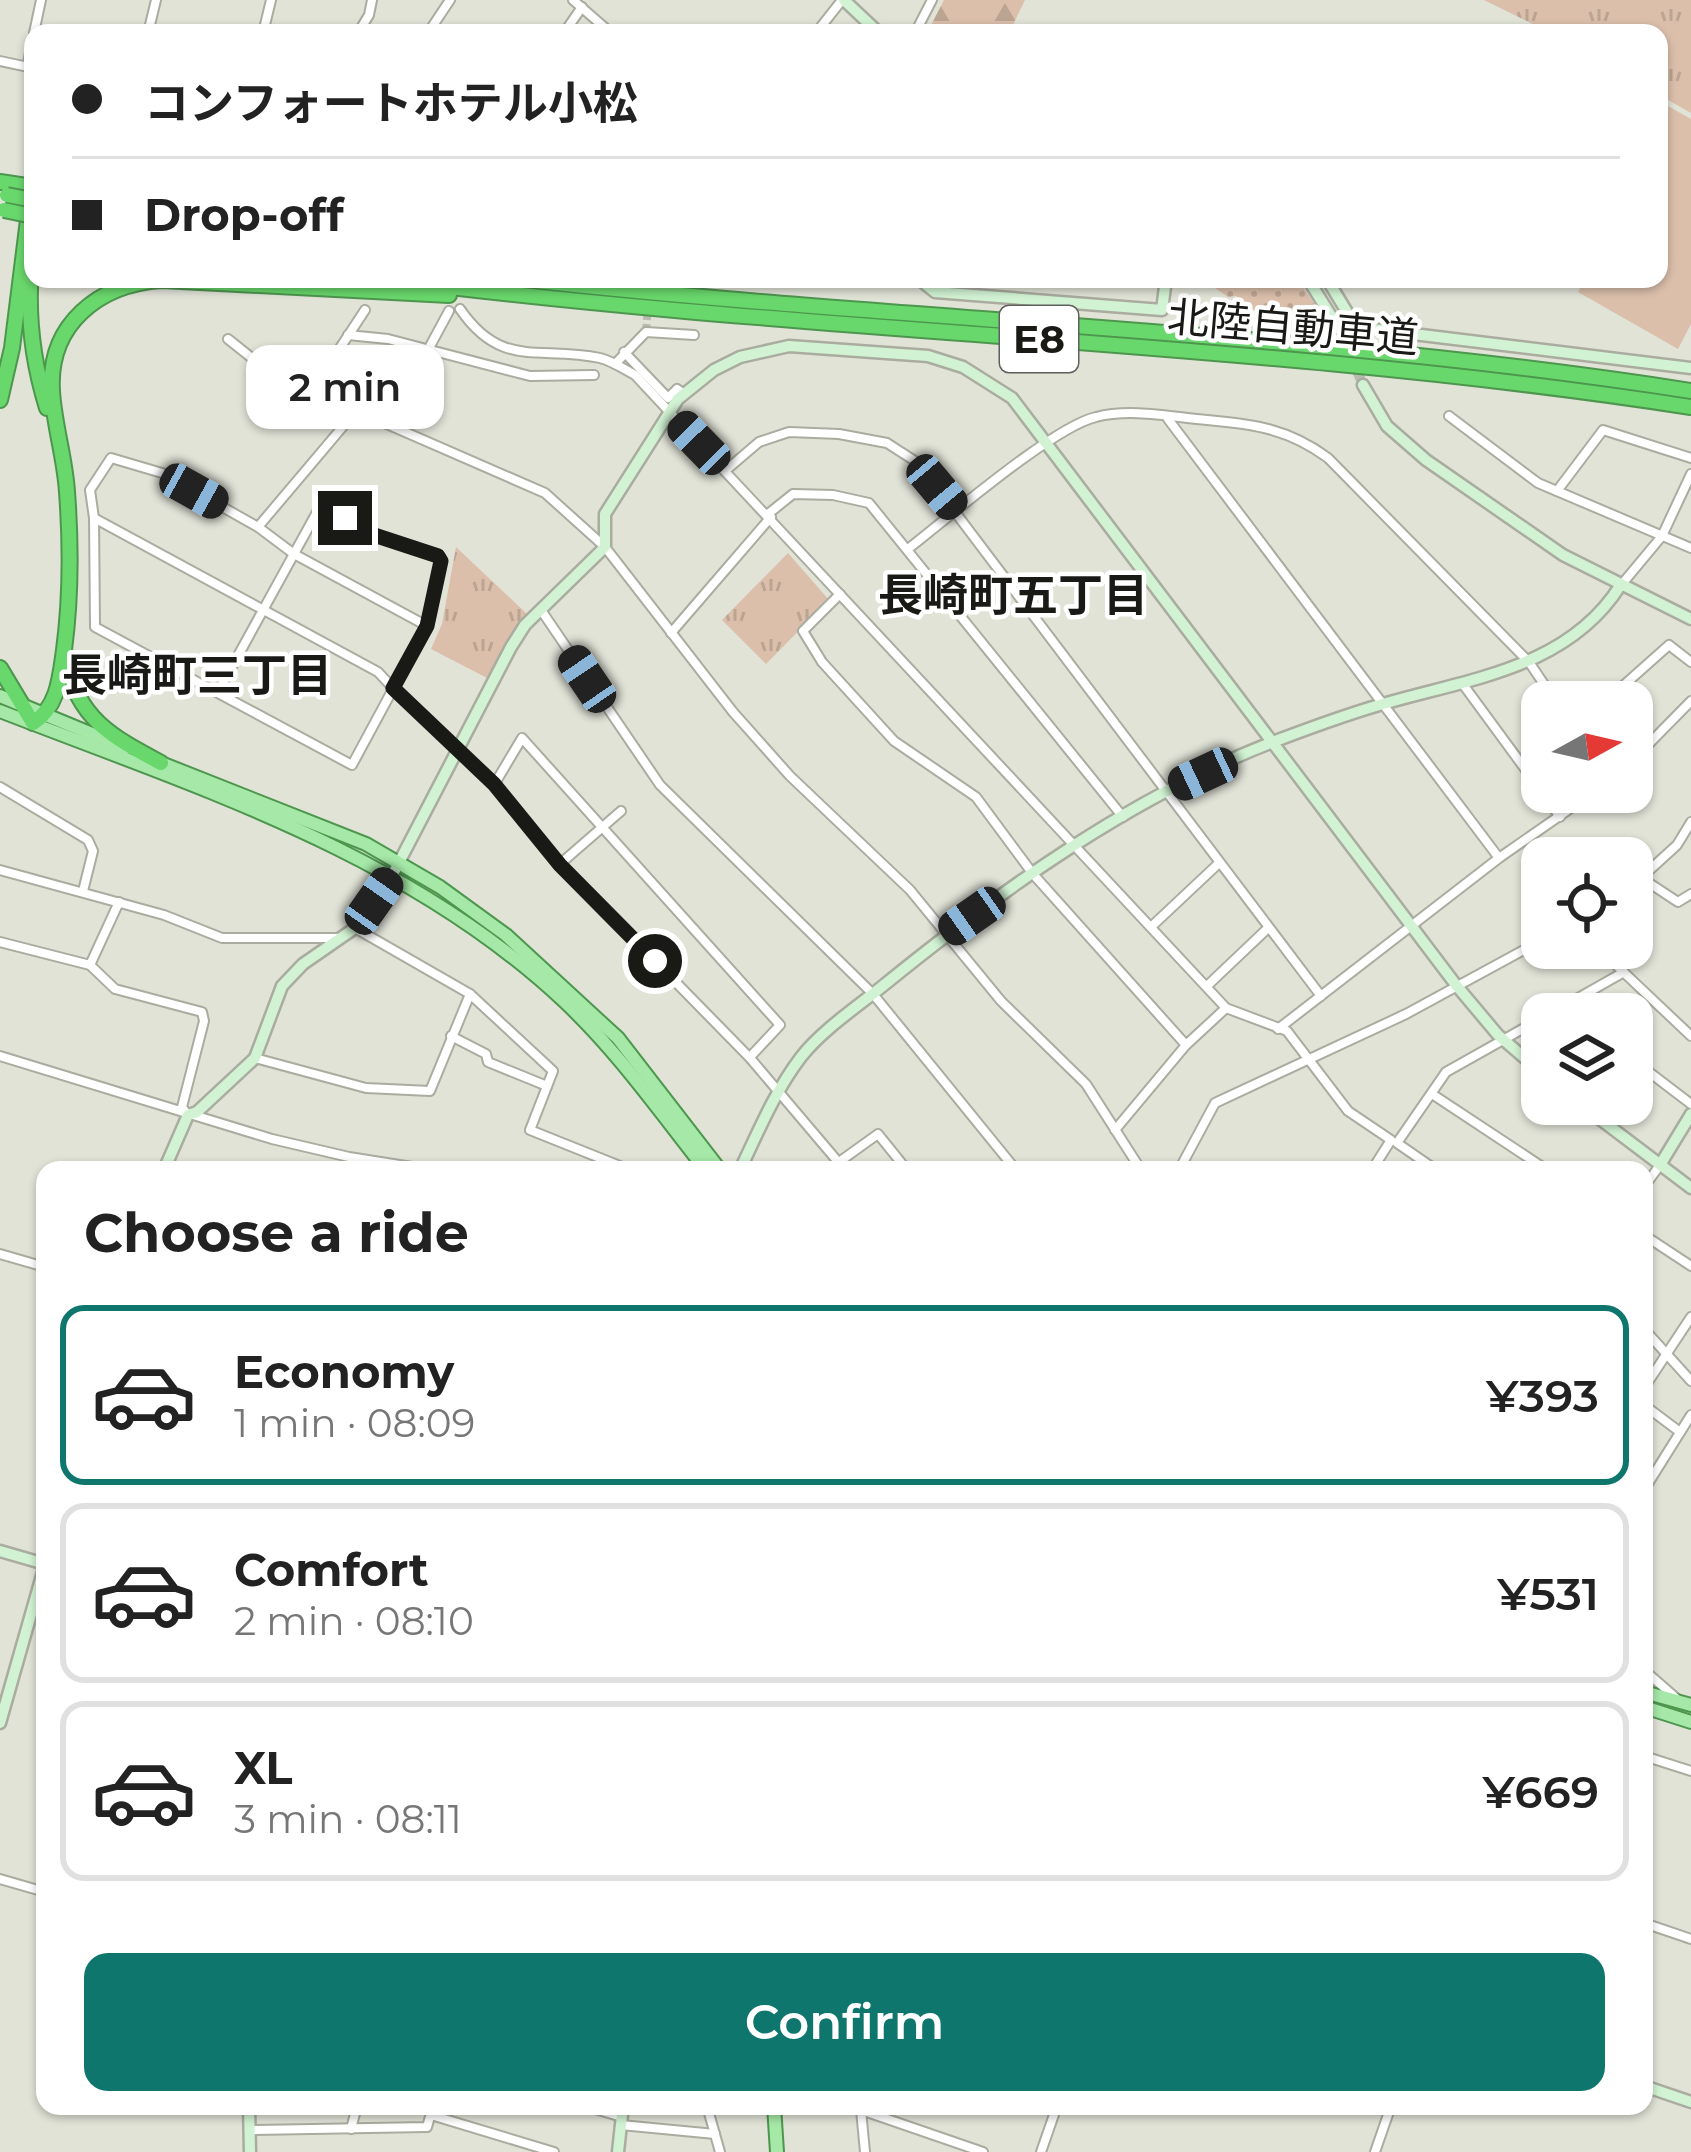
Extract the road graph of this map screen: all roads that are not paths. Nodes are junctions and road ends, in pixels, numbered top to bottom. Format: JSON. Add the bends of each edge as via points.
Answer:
{"nodes":[{"id":1,"x":573,"y":0,"type":"edge"},
{"id":2,"x":843,"y":0,"type":"edge"},
{"id":3,"x":582,"y":8,"type":"junction"},
{"id":4,"x":570,"y":24,"type":"edge"},
{"id":5,"x":601,"y":24,"type":"edge"},
{"id":6,"x":823,"y":24,"type":"edge"},
{"id":7,"x":869,"y":24,"type":"edge"},
{"id":8,"x":24,"y":260,"type":"edge"},
{"id":9,"x":30,"y":288,"type":"edge"},
{"id":10,"x":119,"y":288,"type":"edge"},
{"id":11,"x":328,"y":288,"type":"edge"},
{"id":12,"x":460,"y":288,"type":"edge"},
{"id":13,"x":606,"y":288,"type":"edge"},
{"id":14,"x":629,"y":288,"type":"edge"},
{"id":15,"x":930,"y":288,"type":"edge"},
{"id":16,"x":1165,"y":288,"type":"edge"},
{"id":17,"x":1314,"y":288,"type":"edge"},
{"id":18,"x":1332,"y":288,"type":"edge"},
{"id":19,"x":692,"y":297,"type":"junction"},
{"id":20,"x":568,"y":301,"type":"junction"},
{"id":21,"x":364,"y":310,"type":"dead end"},
{"id":22,"x":1339,"y":329,"type":"tunnel mouth"},
{"id":23,"x":694,"y":334,"type":"dead end"},
{"id":24,"x":348,"y":335,"type":"junction"},
{"id":25,"x":228,"y":339,"type":"dead end"},
{"id":26,"x":429,"y":348,"type":"junction"},
{"id":27,"x":624,"y":352,"type":"junction"},
{"id":28,"x":615,"y":364,"type":"junction"},
{"id":29,"x":1691,"y":368,"type":"edge"},
{"id":30,"x":594,"y":375,"type":"dead end"},
{"id":31,"x":1363,"y":385,"type":"tunnel mouth"},
{"id":32,"x":1691,"y":391,"type":"edge"},
{"id":33,"x":311,"y":392,"type":"junction"},
{"id":34,"x":684,"y":394,"type":"junction"},
{"id":35,"x":0,"y":400,"type":"edge"},
{"id":36,"x":1691,"y":407,"type":"edge"},
{"id":37,"x":356,"y":411,"type":"junction"},
{"id":38,"x":671,"y":412,"type":"junction"},
{"id":39,"x":1449,"y":416,"type":"dead end"},
{"id":40,"x":1167,"y":417,"type":"junction"},
{"id":41,"x":1047,"y":444,"type":"junction"},
{"id":42,"x":60,"y":447,"type":"junction"},
{"id":43,"x":1691,"y":458,"type":"edge"},
{"id":44,"x":725,"y":472,"type":"junction"},
{"id":45,"x":1691,"y":474,"type":"edge"},
{"id":46,"x":1557,"y":491,"type":"junction"},
{"id":47,"x":957,"y":511,"type":"junction"},
{"id":48,"x":769,"y":515,"type":"junction"},
{"id":49,"x":94,"y":518,"type":"junction"},
{"id":50,"x":258,"y":526,"type":"junction"},
{"id":51,"x":1662,"y":536,"type":"junction"},
{"id":52,"x":605,"y":547,"type":"junction"},
{"id":53,"x":1691,"y":548,"type":"edge"},
{"id":54,"x":908,"y":549,"type":"junction"},
{"id":55,"x":294,"y":554,"type":"junction"},
{"id":56,"x":1620,"y":586,"type":"junction"},
{"id":57,"x":840,"y":594,"type":"junction"},
{"id":58,"x":263,"y":608,"type":"junction"},
{"id":59,"x":541,"y":609,"type":"junction"},
{"id":60,"x":1691,"y":619,"type":"edge"},
{"id":61,"x":427,"y":626,"type":"junction"},
{"id":62,"x":671,"y":633,"type":"junction"},
{"id":63,"x":66,"y":638,"type":"junction"},
{"id":64,"x":1529,"y":662,"type":"junction"},
{"id":65,"x":1691,"y":662,"type":"edge"},
{"id":66,"x":0,"y":668,"type":"edge"},
{"id":67,"x":1542,"y":681,"type":"edge"},
{"id":68,"x":1628,"y":681,"type":"edge"},
{"id":69,"x":1462,"y":682,"type":"junction"},
{"id":70,"x":393,"y":688,"type":"junction"},
{"id":71,"x":218,"y":692,"type":"junction"},
{"id":72,"x":0,"y":696,"type":"edge"},
{"id":73,"x":1691,"y":701,"type":"edge"},
{"id":74,"x":1383,"y":704,"type":"junction"},
{"id":75,"x":26,"y":706,"type":"junction"},
{"id":76,"x":0,"y":711,"type":"edge"},
{"id":77,"x":46,"y":714,"type":"junction"},
{"id":78,"x":32,"y":723,"type":"junction"},
{"id":79,"x":1653,"y":740,"type":"edge"},
{"id":80,"x":1274,"y":742,"type":"junction"},
{"id":81,"x":460,"y":752,"type":"junction"},
{"id":82,"x":161,"y":763,"type":"junction"},
{"id":83,"x":1521,"y":763,"type":"edge"},
{"id":84,"x":494,"y":784,"type":"junction"},
{"id":85,"x":0,"y":787,"type":"edge"},
{"id":86,"x":1168,"y":791,"type":"junction"},
{"id":87,"x":621,"y":812,"type":"dead end"},
{"id":88,"x":1557,"y":813,"type":"edge"},
{"id":89,"x":1565,"y":813,"type":"edge"},
{"id":90,"x":1123,"y":817,"type":"junction"},
{"id":91,"x":1560,"y":817,"type":"junction"},
{"id":92,"x":1691,"y":822,"type":"edge"},
{"id":93,"x":602,"y":828,"type":"junction"},
{"id":94,"x":1077,"y":846,"type":"junction"},
{"id":95,"x":1499,"y":858,"type":"junction"},
{"id":96,"x":1218,"y":864,"type":"junction"},
{"id":97,"x":560,"y":865,"type":"junction"},
{"id":98,"x":397,"y":868,"type":"junction"},
{"id":99,"x":1653,"y":869,"type":"edge"},
{"id":100,"x":0,"y":870,"type":"edge"},
{"id":101,"x":1034,"y":874,"type":"junction"},
{"id":102,"x":1653,"y":886,"type":"edge"},
{"id":103,"x":83,"y":891,"type":"junction"},
{"id":104,"x":1691,"y":894,"type":"edge"},
{"id":105,"x":119,"y":902,"type":"junction"},
{"id":106,"x":1152,"y":926,"type":"junction"},
{"id":107,"x":1413,"y":926,"type":"junction"},
{"id":108,"x":355,"y":928,"type":"junction"},
{"id":109,"x":1268,"y":928,"type":"junction"},
{"id":110,"x":944,"y":935,"type":"junction"},
{"id":111,"x":336,"y":938,"type":"junction"},
{"id":112,"x":0,"y":942,"type":"edge"},
{"id":113,"x":1521,"y":951,"type":"edge"},
{"id":114,"x":90,"y":965,"type":"junction"},
{"id":115,"x":1621,"y":969,"type":"edge"},
{"id":116,"x":1624,"y":972,"type":"junction"},
{"id":117,"x":1456,"y":985,"type":"junction"},
{"id":118,"x":1208,"y":986,"type":"junction"},
{"id":119,"x":1587,"y":993,"type":"edge"},
{"id":120,"x":470,"y":994,"type":"junction"},
{"id":121,"x":873,"y":994,"type":"junction"},
{"id":122,"x":1321,"y":996,"type":"junction"},
{"id":123,"x":1226,"y":1008,"type":"junction"},
{"id":124,"x":1278,"y":1029,"type":"junction"},
{"id":125,"x":1521,"y":1030,"type":"edge"},
{"id":126,"x":451,"y":1036,"type":"junction"},
{"id":127,"x":1691,"y":1036,"type":"edge"},
{"id":128,"x":1502,"y":1040,"type":"junction"},
{"id":129,"x":1186,"y":1045,"type":"junction"},
{"id":130,"x":1521,"y":1055,"type":"edge"},
{"id":131,"x":0,"y":1056,"type":"edge"},
{"id":132,"x":254,"y":1058,"type":"junction"},
{"id":133,"x":750,"y":1058,"type":"junction"},
{"id":134,"x":1306,"y":1058,"type":"junction"},
{"id":135,"x":1653,"y":1076,"type":"edge"},
{"id":136,"x":548,"y":1085,"type":"junction"},
{"id":137,"x":780,"y":1092,"type":"junction"},
{"id":138,"x":1432,"y":1094,"type":"junction"},
{"id":139,"x":1691,"y":1104,"type":"edge"},
{"id":140,"x":1691,"y":1114,"type":"edge"},
{"id":141,"x":188,"y":1115,"type":"junction"},
{"id":142,"x":1608,"y":1125,"type":"edge"},
{"id":143,"x":1115,"y":1130,"type":"junction"},
{"id":144,"x":168,"y":1161,"type":"edge"},
{"id":145,"x":374,"y":1161,"type":"edge"},
{"id":146,"x":608,"y":1161,"type":"edge"},
{"id":147,"x":699,"y":1161,"type":"edge"},
{"id":148,"x":713,"y":1161,"type":"edge"},
{"id":149,"x":745,"y":1161,"type":"edge"},
{"id":150,"x":838,"y":1161,"type":"edge"},
{"id":151,"x":848,"y":1161,"type":"edge"},
{"id":152,"x":900,"y":1161,"type":"edge"},
{"id":153,"x":1009,"y":1161,"type":"edge"},
{"id":154,"x":1135,"y":1161,"type":"edge"},
{"id":155,"x":1184,"y":1161,"type":"edge"},
{"id":156,"x":1378,"y":1161,"type":"edge"},
{"id":157,"x":1423,"y":1161,"type":"edge"},
{"id":158,"x":1533,"y":1161,"type":"edge"},
{"id":159,"x":1660,"y":1165,"type":"junction"},
{"id":160,"x":1653,"y":1175,"type":"edge"},
{"id":161,"x":1691,"y":1188,"type":"edge"},
{"id":162,"x":1653,"y":1241,"type":"edge"},
{"id":163,"x":0,"y":1254,"type":"edge"},
{"id":164,"x":36,"y":1265,"type":"edge"},
{"id":165,"x":1691,"y":1266,"type":"edge"},
{"id":166,"x":1691,"y":1317,"type":"edge"},
{"id":167,"x":1653,"y":1339,"type":"edge"},
{"id":168,"x":1667,"y":1354,"type":"junction"},
{"id":169,"x":1653,"y":1375,"type":"edge"},
{"id":170,"x":1691,"y":1381,"type":"edge"},
{"id":171,"x":1653,"y":1412,"type":"edge"},
{"id":172,"x":1691,"y":1415,"type":"edge"},
{"id":173,"x":1680,"y":1432,"type":"junction"},
{"id":174,"x":1653,"y":1476,"type":"edge"},
{"id":175,"x":0,"y":1551,"type":"edge"},
{"id":176,"x":36,"y":1562,"type":"edge"},
{"id":177,"x":36,"y":1597,"type":"edge"},
{"id":178,"x":1653,"y":1677,"type":"edge"},
{"id":179,"x":1653,"y":1695,"type":"edge"},
{"id":180,"x":1686,"y":1704,"type":"edge"},
{"id":181,"x":1653,"y":1710,"type":"edge"},
{"id":182,"x":1691,"y":1722,"type":"edge"},
{"id":183,"x":0,"y":1723,"type":"edge"},
{"id":184,"x":1653,"y":1759,"type":"edge"},
{"id":185,"x":1691,"y":1771,"type":"edge"},
{"id":186,"x":0,"y":1879,"type":"edge"},
{"id":187,"x":36,"y":1889,"type":"edge"},
{"id":188,"x":1653,"y":1926,"type":"edge"},
{"id":189,"x":1691,"y":1939,"type":"edge"},
{"id":190,"x":1653,"y":2089,"type":"edge"},
{"id":191,"x":1691,"y":2102,"type":"edge"},
{"id":192,"x":249,"y":2115,"type":"edge"},
{"id":193,"x":355,"y":2115,"type":"edge"},
{"id":194,"x":431,"y":2115,"type":"edge"},
{"id":195,"x":447,"y":2115,"type":"edge"},
{"id":196,"x":710,"y":2115,"type":"edge"},
{"id":197,"x":774,"y":2115,"type":"edge"},
{"id":198,"x":861,"y":2115,"type":"edge"},
{"id":199,"x":876,"y":2115,"type":"edge"},
{"id":200,"x":1054,"y":2115,"type":"edge"},
{"id":201,"x":1388,"y":2115,"type":"edge"},
{"id":202,"x":622,"y":2116,"type":"edge"},
{"id":203,"x":351,"y":2129,"type":"junction"},
{"id":204,"x":250,"y":2130,"type":"junction"},
{"id":205,"x":715,"y":2134,"type":"junction"},
{"id":206,"x":250,"y":2152,"type":"edge"},
{"id":207,"x":554,"y":2152,"type":"edge"},
{"id":208,"x":618,"y":2152,"type":"edge"},
{"id":209,"x":720,"y":2152,"type":"edge"},
{"id":210,"x":777,"y":2152,"type":"edge"},
{"id":211,"x":865,"y":2152,"type":"edge"},
{"id":212,"x":983,"y":2152,"type":"edge"},
{"id":213,"x":1041,"y":2152,"type":"edge"},
{"id":214,"x":1376,"y":2152,"type":"edge"}],
"edges":[{"from":1,"to":3,"type":"street"},
{"from":2,"to":6,"type":"street"},
{"from":2,"to":7,"type":"street"},
{"from":3,"to":4,"type":"street"},
{"from":3,"to":5,"type":"street"},
{"from":8,"to":35,"type":"highway"},
{"from":9,"to":42,"type":"highway","via":[[40,384]]},
{"from":10,"to":42,"type":"highway","via":[[84,307],[63,334],[51,387]]},
{"from":11,"to":20,"type":"highway"},
{"from":12,"to":20,"type":"highway","name":"北陸自動車道","number":"E8"},
{"from":13,"to":19,"type":"highway","name":"北陸自動車道","number":"E8"},
{"from":14,"to":19,"type":"highway"},
{"from":15,"to":16,"type":"street","via":[[1162,310]]},
{"from":17,"to":22,"type":"street"},
{"from":18,"to":29,"type":"street","via":[[1356,328]]},
{"from":19,"to":32,"type":"highway","name":"北陸自動車道","number":"E8","via":[[1355,349]]},
{"from":20,"to":36,"type":"highway","name":"北陸自動車道","number":"E8","via":[[1377,367]]},
{"from":21,"to":24,"type":"street"},
{"from":23,"to":27,"type":"street","via":[[646,332]]},
{"from":24,"to":26,"type":"street"},
{"from":24,"to":33,"type":"street"},
{"from":25,"to":33,"type":"street"},
{"from":26,"to":28,"type":"street","via":[[454,310],[502,349]]},
{"from":26,"to":30,"type":"street","via":[[530,376]]},
{"from":27,"to":28,"type":"street"},
{"from":27,"to":34,"type":"street","via":[[668,398],[676,389]]},
{"from":28,"to":38,"type":"street"},
{"from":31,"to":56,"type":"street","via":[[1387,426],[1426,460]]},
{"from":33,"to":37,"type":"street"},
{"from":34,"to":38,"type":"street"},
{"from":34,"to":41,"type":"street","via":[[714,370],[766,348],[928,356],[984,377],[1012,398]]},
{"from":37,"to":50,"type":"street"},
{"from":37,"to":52,"type":"street","via":[[545,493]]},
{"from":38,"to":44,"type":"street"},
{"from":38,"to":52,"type":"street","via":[[605,514]]},
{"from":39,"to":46,"type":"street"},
{"from":40,"to":41,"type":"street","via":[[1091,418]]},
{"from":40,"to":64,"type":"street","via":[[1255,424],[1303,440]]},
{"from":40,"to":74,"type":"street"},
{"from":41,"to":47,"type":"street"},
{"from":41,"to":80,"type":"street"},
{"from":42,"to":63,"type":"highway","via":[[71,561]]},
{"from":43,"to":46,"type":"street","via":[[1603,430]]},
{"from":44,"to":47,"type":"street","via":[[759,442],[789,432],[839,434],[887,443],[918,464]]},
{"from":44,"to":48,"type":"street"},
{"from":45,"to":51,"type":"street"},
{"from":46,"to":51,"type":"street"},
{"from":47,"to":54,"type":"street"},
{"from":47,"to":86,"type":"street"},
{"from":48,"to":54,"type":"street","via":[[793,494],[869,502]]},
{"from":48,"to":57,"type":"street"},
{"from":48,"to":62,"type":"street"},
{"from":49,"to":50,"type":"street","via":[[90,490],[111,458],[162,473]]},
{"from":49,"to":58,"type":"street"},
{"from":49,"to":71,"type":"street","via":[[95,627]]},
{"from":50,"to":55,"type":"street"},
{"from":51,"to":53,"type":"street"},
{"from":51,"to":56,"type":"street"},
{"from":52,"to":59,"type":"street"},
{"from":52,"to":62,"type":"street"},
{"from":54,"to":90,"type":"street"},
{"from":55,"to":58,"type":"street"},
{"from":55,"to":61,"type":"street"},
{"from":55,"to":61,"type":"street","via":[[322,503],[368,533],[438,556]]},
{"from":56,"to":60,"type":"street"},
{"from":56,"to":64,"type":"street","via":[[1583,629]]},
{"from":57,"to":94,"type":"street"},
{"from":57,"to":101,"type":"street","via":[[803,631],[822,662],[894,741],[976,797]]},
{"from":58,"to":70,"type":"street"},
{"from":58,"to":71,"type":"street"},
{"from":59,"to":81,"type":"street","via":[[511,647]]},
{"from":59,"to":121,"type":"street","via":[[660,785]]},
{"from":61,"to":70,"type":"street"},
{"from":62,"to":110,"type":"street","via":[[790,776],[910,890]]},
{"from":63,"to":77,"type":"highway"},
{"from":63,"to":82,"type":"highway","via":[[71,680],[87,713]]},
{"from":64,"to":67,"type":"street"},
{"from":64,"to":69,"type":"street"},
{"from":65,"to":68,"type":"street","via":[[1669,645]]},
{"from":66,"to":75,"type":"highway"},
{"from":69,"to":74,"type":"street"},
{"from":69,"to":83,"type":"street"},
{"from":70,"to":71,"type":"street","via":[[352,764]]},
{"from":70,"to":81,"type":"street"},
{"from":72,"to":75,"type":"main road"},
{"from":73,"to":79,"type":"street"},
{"from":74,"to":80,"type":"street"},
{"from":74,"to":95,"type":"street"},
{"from":75,"to":77,"type":"main road"},
{"from":75,"to":78,"type":"highway"},
{"from":76,"to":78,"type":"main road"},
{"from":77,"to":78,"type":"highway"},
{"from":77,"to":82,"type":"main road"},
{"from":78,"to":98,"type":"main road"},
{"from":80,"to":86,"type":"street"},
{"from":80,"to":107,"type":"street"},
{"from":81,"to":84,"type":"street"},
{"from":81,"to":98,"type":"street"},
{"from":82,"to":98,"type":"main road","via":[[292,812]]},
{"from":84,"to":93,"type":"street","via":[[522,738]]},
{"from":84,"to":97,"type":"street"},
{"from":85,"to":103,"type":"street","via":[[88,840],[93,851]]},
{"from":86,"to":90,"type":"street"},
{"from":86,"to":96,"type":"street"},
{"from":87,"to":93,"type":"street"},
{"from":88,"to":91,"type":"street"},
{"from":89,"to":91,"type":"street"},
{"from":90,"to":94,"type":"street"},
{"from":91,"to":95,"type":"street"},
{"from":92,"to":99,"type":"street"},
{"from":93,"to":97,"type":"street"},
{"from":93,"to":133,"type":"street","via":[[781,1024]]},
{"from":94,"to":101,"type":"street"},
{"from":94,"to":106,"type":"street"},
{"from":95,"to":107,"type":"street"},
{"from":96,"to":106,"type":"street"},
{"from":96,"to":109,"type":"street"},
{"from":97,"to":133,"type":"street"},
{"from":98,"to":108,"type":"street"},
{"from":98,"to":147,"type":"main road","via":[[562,999]]},
{"from":98,"to":148,"type":"main road","via":[[506,935],[568,987],[619,1038]]},
{"from":100,"to":103,"type":"street"},
{"from":101,"to":110,"type":"street"},
{"from":101,"to":129,"type":"street"},
{"from":102,"to":104,"type":"street","via":[[1678,902]]},
{"from":103,"to":105,"type":"street"},
{"from":105,"to":111,"type":"street","via":[[222,938]]},
{"from":105,"to":114,"type":"street"},
{"from":106,"to":118,"type":"street"},
{"from":107,"to":117,"type":"street"},
{"from":107,"to":122,"type":"street"},
{"from":108,"to":111,"type":"street"},
{"from":108,"to":120,"type":"street"},
{"from":109,"to":118,"type":"street"},
{"from":109,"to":122,"type":"street"},
{"from":110,"to":121,"type":"street"},
{"from":110,"to":143,"type":"street","via":[[1086,1084]]},
{"from":111,"to":132,"type":"street","via":[[282,986]]},
{"from":112,"to":114,"type":"street"},
{"from":113,"to":117,"type":"street"},
{"from":114,"to":141,"type":"street","via":[[115,989],[202,1012],[182,1107]]},
{"from":115,"to":116,"type":"street"},
{"from":116,"to":119,"type":"street"},
{"from":116,"to":127,"type":"street"},
{"from":117,"to":128,"type":"street"},
{"from":117,"to":134,"type":"street"},
{"from":118,"to":123,"type":"street"},
{"from":120,"to":126,"type":"street"},
{"from":120,"to":136,"type":"street","via":[[553,1071]]},
{"from":121,"to":137,"type":"street","via":[[802,1055]]},
{"from":121,"to":153,"type":"street"},
{"from":122,"to":124,"type":"street"},
{"from":123,"to":124,"type":"street"},
{"from":123,"to":129,"type":"street"},
{"from":124,"to":134,"type":"street"},
{"from":125,"to":128,"type":"street"},
{"from":126,"to":132,"type":"street","via":[[430,1091],[366,1088]]},
{"from":126,"to":136,"type":"street","via":[[488,1062]]},
{"from":128,"to":130,"type":"street"},
{"from":128,"to":138,"type":"street","via":[[1446,1072]]},
{"from":129,"to":143,"type":"street"},
{"from":131,"to":141,"type":"street"},
{"from":132,"to":141,"type":"street"},
{"from":133,"to":137,"type":"street"},
{"from":134,"to":155,"type":"street","via":[[1215,1103]]},
{"from":134,"to":156,"type":"street","via":[[1348,1111],[1391,1140]]},
{"from":135,"to":139,"type":"street"},
{"from":136,"to":146,"type":"street","via":[[530,1130]]},
{"from":137,"to":149,"type":"street"},
{"from":137,"to":150,"type":"street"},
{"from":138,"to":157,"type":"street","via":[[1397,1143]]},
{"from":138,"to":158,"type":"street"},
{"from":140,"to":159,"type":"street"},
{"from":141,"to":144,"type":"street"},
{"from":141,"to":145,"type":"street"},
{"from":142,"to":159,"type":"street"},
{"from":143,"to":154,"type":"street"},
{"from":151,"to":152,"type":"street","via":[[878,1134]]},
{"from":159,"to":160,"type":"street"},
{"from":159,"to":161,"type":"street"},
{"from":162,"to":165,"type":"street"},
{"from":163,"to":164,"type":"street"},
{"from":166,"to":168,"type":"street"},
{"from":167,"to":168,"type":"street"},
{"from":168,"to":169,"type":"street"},
{"from":168,"to":170,"type":"street"},
{"from":171,"to":173,"type":"street"},
{"from":172,"to":173,"type":"street"},
{"from":173,"to":174,"type":"street"},
{"from":175,"to":176,"type":"street"},
{"from":177,"to":183,"type":"street"},
{"from":178,"to":180,"type":"street"},
{"from":179,"to":180,"type":"main road"},
{"from":181,"to":182,"type":"main road"},
{"from":184,"to":185,"type":"street"},
{"from":186,"to":187,"type":"street"},
{"from":188,"to":189,"type":"street"},
{"from":190,"to":191,"type":"street"},
{"from":192,"to":204,"type":"street"},
{"from":193,"to":203,"type":"street"},
{"from":194,"to":203,"type":"street","via":[[427,2128]]},
{"from":195,"to":207,"type":"street"},
{"from":196,"to":205,"type":"street"},
{"from":197,"to":210,"type":"main road"},
{"from":198,"to":211,"type":"street"},
{"from":199,"to":212,"type":"street"},
{"from":200,"to":213,"type":"street"},
{"from":201,"to":214,"type":"street"},
{"from":202,"to":205,"type":"street"},
{"from":202,"to":208,"type":"street"},
{"from":203,"to":204,"type":"street"},
{"from":204,"to":206,"type":"street"},
{"from":205,"to":209,"type":"street"}]}
